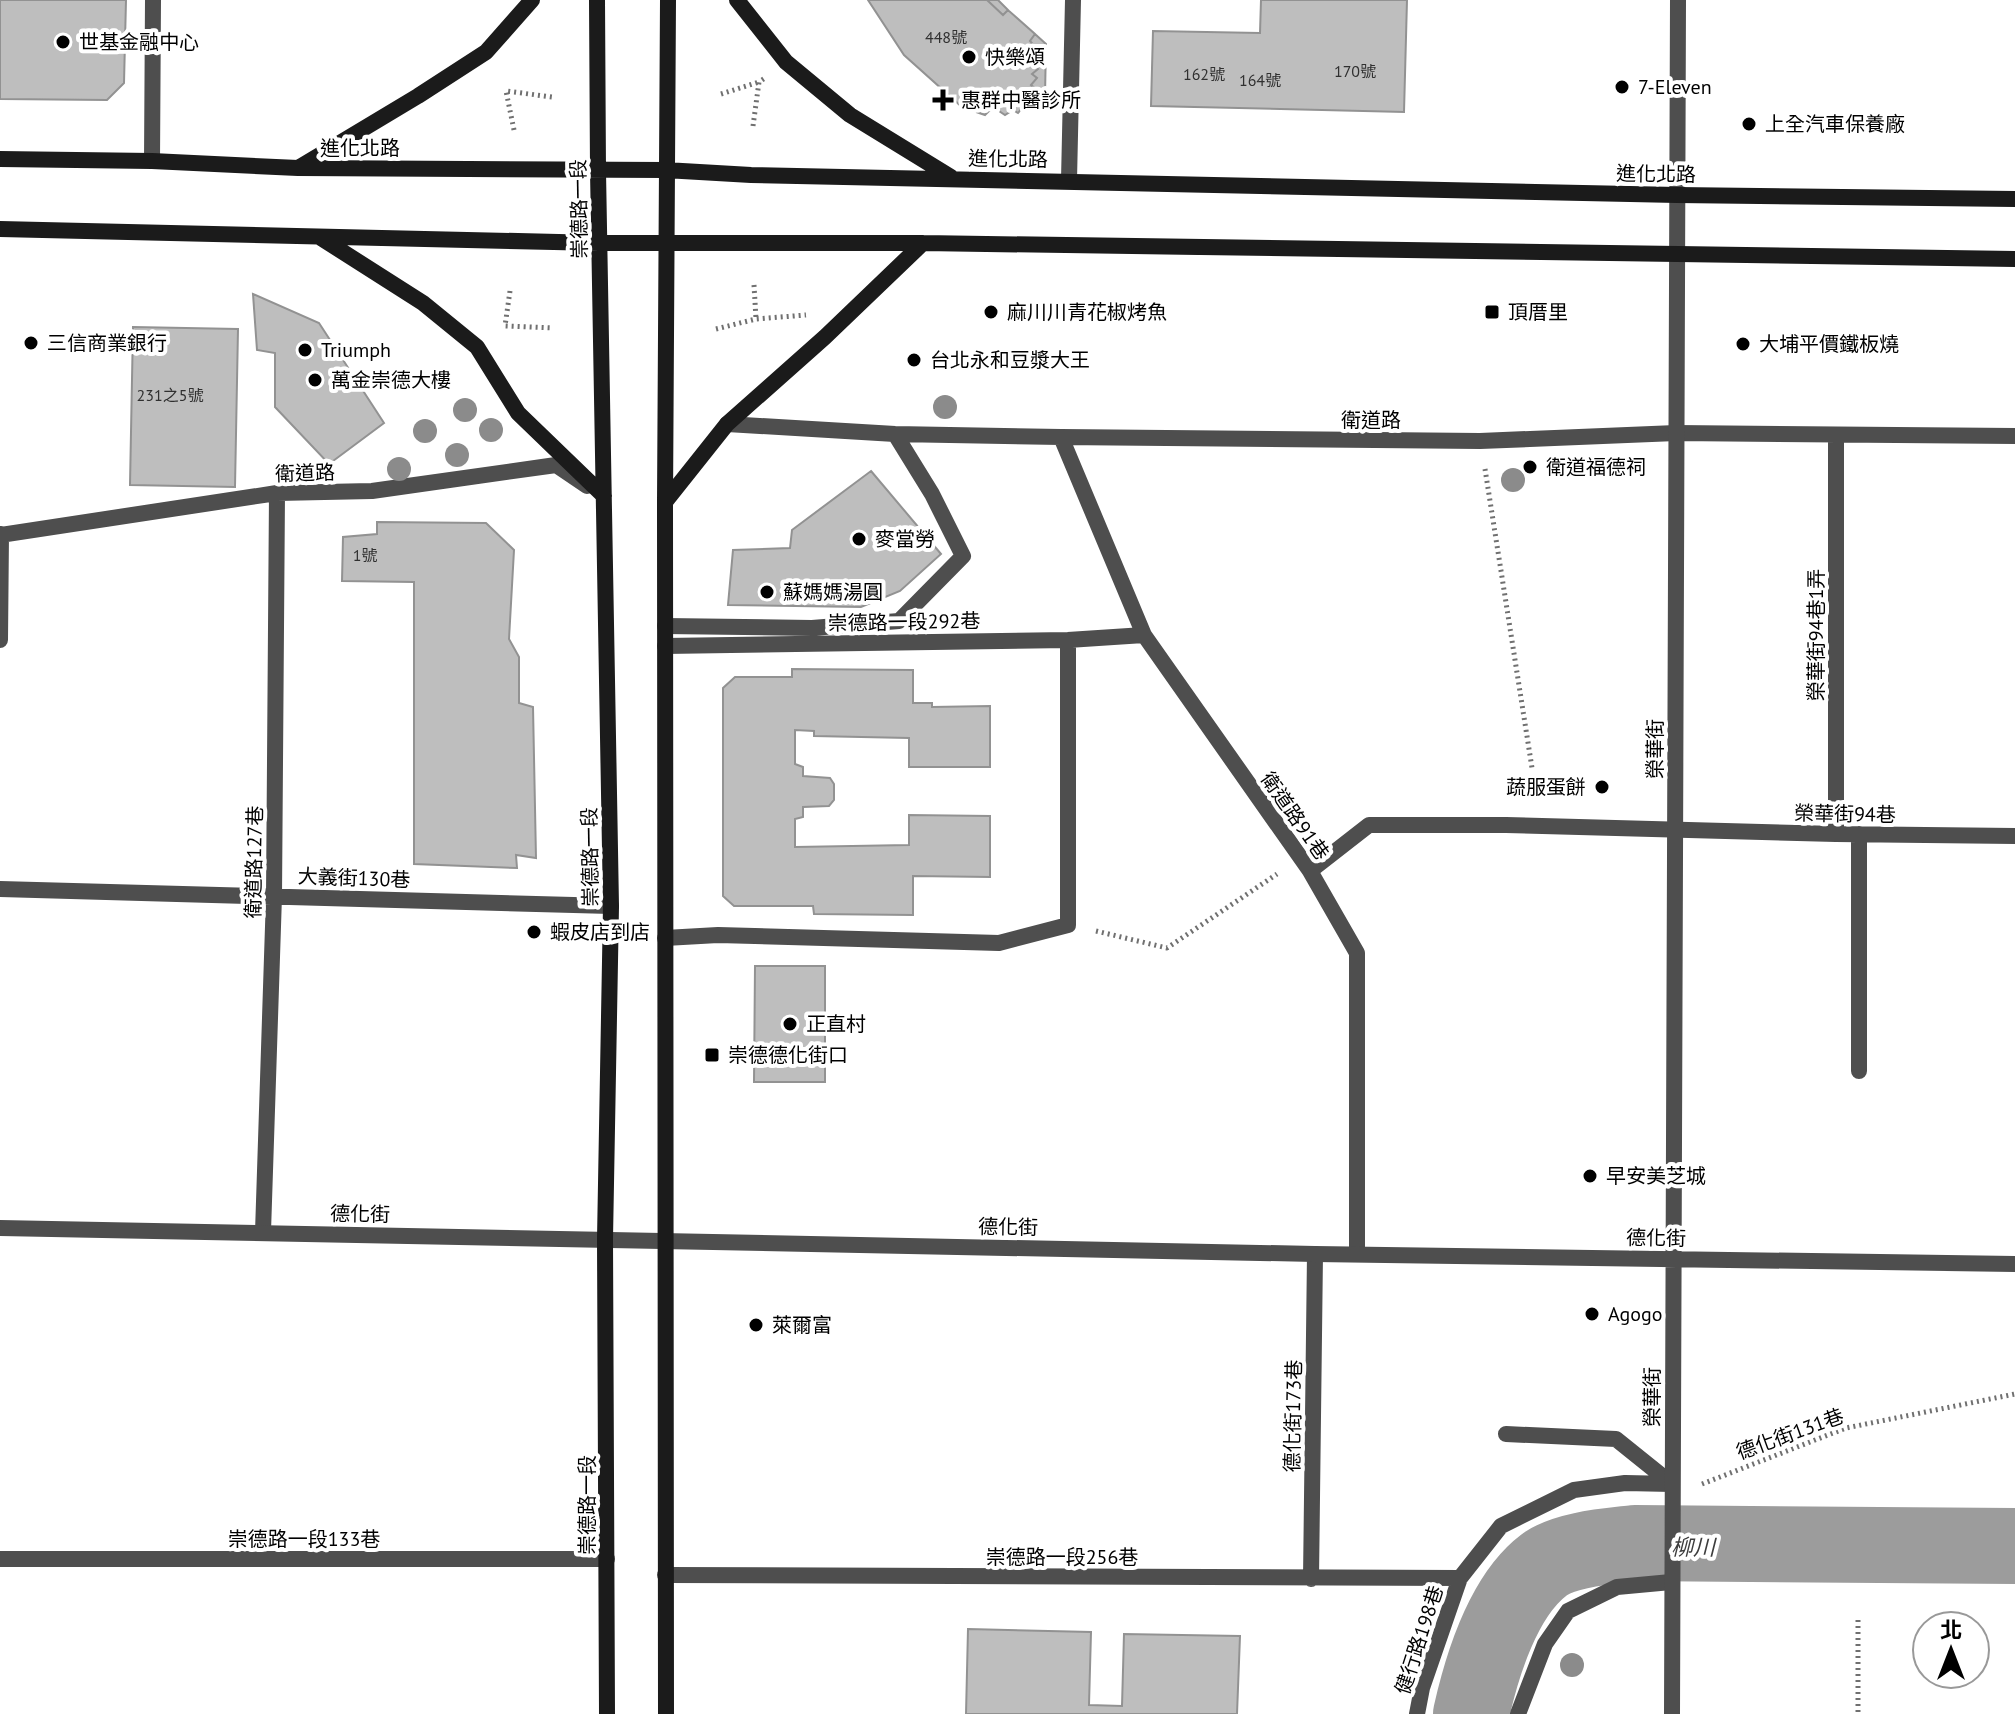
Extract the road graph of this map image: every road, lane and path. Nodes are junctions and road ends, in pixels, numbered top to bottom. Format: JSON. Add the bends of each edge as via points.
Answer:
{"nodes":[{"id":1,"x":153,"y":0,"type":"edge"},
{"id":2,"x":532,"y":0,"type":"edge"},
{"id":3,"x":597,"y":0,"type":"edge"},
{"id":4,"x":668,"y":0,"type":"edge"},
{"id":5,"x":737,"y":0,"type":"edge"},
{"id":6,"x":1073,"y":0,"type":"edge"},
{"id":7,"x":1678,"y":0,"type":"edge"},
{"id":8,"x":769,"y":76,"type":"dead end"},
{"id":9,"x":759,"y":82,"type":"junction"},
{"id":10,"x":721,"y":94,"type":"dead end"},
{"id":11,"x":552,"y":97,"type":"dead end"},
{"id":12,"x":753,"y":126,"type":"dead end"},
{"id":13,"x":514,"y":130,"type":"dead end"},
{"id":14,"x":0,"y":159,"type":"edge"},
{"id":15,"x":152,"y":161,"type":"junction"},
{"id":16,"x":298,"y":168,"type":"junction"},
{"id":17,"x":665,"y":170,"type":"junction"},
{"id":18,"x":598,"y":171,"type":"junction"},
{"id":19,"x":953,"y":178,"type":"junction"},
{"id":20,"x":1069,"y":180,"type":"junction"},
{"id":21,"x":1677,"y":195,"type":"junction"},
{"id":22,"x":2015,"y":199,"type":"edge"},
{"id":23,"x":0,"y":229,"type":"edge"},
{"id":24,"x":320,"y":237,"type":"junction"},
{"id":25,"x":599,"y":243,"type":"junction"},
{"id":26,"x":665,"y":243,"type":"junction"},
{"id":27,"x":923,"y":243,"type":"junction"},
{"id":28,"x":1676,"y":254,"type":"junction"},
{"id":29,"x":2015,"y":259,"type":"edge"},
{"id":30,"x":754,"y":285,"type":"dead end"},
{"id":31,"x":510,"y":291,"type":"dead end"},
{"id":32,"x":806,"y":315,"type":"dead end"},
{"id":33,"x":756,"y":319,"type":"junction"},
{"id":34,"x":553,"y":328,"type":"dead end"},
{"id":35,"x":716,"y":329,"type":"dead end"},
{"id":36,"x":727,"y":424,"type":"junction"},
{"id":37,"x":1676,"y":433,"type":"junction"},
{"id":38,"x":895,"y":434,"type":"junction"},
{"id":39,"x":1836,"y":436,"type":"junction"},
{"id":40,"x":2015,"y":436,"type":"edge"},
{"id":41,"x":1061,"y":437,"type":"junction"},
{"id":42,"x":1480,"y":441,"type":"junction"},
{"id":43,"x":277,"y":493,"type":"junction"},
{"id":44,"x":604,"y":496,"type":"junction"},
{"id":45,"x":665,"y":502,"type":"junction"},
{"id":46,"x":0,"y":534,"type":"edge"},
{"id":47,"x":665,"y":626,"type":"junction"},
{"id":48,"x":1144,"y":635,"type":"junction"},
{"id":49,"x":0,"y":640,"type":"edge"},
{"id":50,"x":1068,"y":640,"type":"junction"},
{"id":51,"x":665,"y":646,"type":"junction"},
{"id":52,"x":1532,"y":768,"type":"dead end"},
{"id":53,"x":1675,"y":828,"type":"junction"},
{"id":54,"x":1836,"y":834,"type":"junction"},
{"id":55,"x":1859,"y":834,"type":"junction"},
{"id":56,"x":2015,"y":836,"type":"edge"},
{"id":57,"x":1305,"y":864,"type":"junction"},
{"id":58,"x":0,"y":889,"type":"edge"},
{"id":59,"x":274,"y":896,"type":"junction"},
{"id":60,"x":611,"y":906,"type":"junction"},
{"id":61,"x":1068,"y":925,"type":"junction"},
{"id":62,"x":665,"y":938,"type":"junction"},
{"id":63,"x":1859,"y":1071,"type":"dead end"},
{"id":64,"x":0,"y":1228,"type":"edge"},
{"id":65,"x":263,"y":1232,"type":"junction"},
{"id":66,"x":605,"y":1239,"type":"junction"},
{"id":67,"x":666,"y":1241,"type":"junction"},
{"id":68,"x":1315,"y":1254,"type":"junction"},
{"id":69,"x":1357,"y":1254,"type":"junction"},
{"id":70,"x":1673,"y":1258,"type":"junction"},
{"id":71,"x":2015,"y":1264,"type":"edge"},
{"id":72,"x":2015,"y":1394,"type":"edge"},
{"id":73,"x":1506,"y":1434,"type":"dead end"},
{"id":74,"x":1672,"y":1491,"type":"junction"},
{"id":75,"x":0,"y":1559,"type":"edge"},
{"id":76,"x":607,"y":1559,"type":"junction"},
{"id":77,"x":665,"y":1575,"type":"junction"},
{"id":78,"x":1671,"y":1577,"type":"junction"},
{"id":79,"x":1460,"y":1578,"type":"junction"},
{"id":80,"x":1311,"y":1579,"type":"junction"},
{"id":81,"x":1858,"y":1620,"type":"dead end"},
{"id":82,"x":607,"y":1714,"type":"edge"},
{"id":83,"x":666,"y":1714,"type":"edge"},
{"id":84,"x":1417,"y":1714,"type":"edge"},
{"id":85,"x":1518,"y":1714,"type":"edge"},
{"id":86,"x":1672,"y":1714,"type":"edge"},
{"id":87,"x":1858,"y":1714,"type":"edge"}],
"edges":[{"from":1,"to":15,"type":"street"},
{"from":2,"to":16,"type":"main road","via":[[486,52]]},
{"from":3,"to":18,"type":"main road","name":"崇德路一段"},
{"from":4,"to":17,"type":"main road"},
{"from":5,"to":19,"type":"main road","via":[[786,62],[839,106]]},
{"from":6,"to":20,"type":"street"},
{"from":7,"to":21,"type":"street","name":"榮華街"},
{"from":8,"to":9,"type":"path"},
{"from":9,"to":10,"type":"path"},
{"from":9,"to":12,"type":"path"},
{"from":11,"to":13,"type":"path","via":[[506,91]]},
{"from":14,"to":15,"type":"main road","name":"進化北路"},
{"from":15,"to":16,"type":"main road","name":"進化北路"},
{"from":16,"to":18,"type":"main road","name":"進化北路"},
{"from":17,"to":18,"type":"main road","name":"進化北路"},
{"from":17,"to":19,"type":"main road","name":"進化北路"},
{"from":17,"to":26,"type":"main road"},
{"from":18,"to":25,"type":"main road","name":"崇德路一段"},
{"from":19,"to":20,"type":"main road","name":"進化北路"},
{"from":20,"to":21,"type":"main road","name":"進化北路"},
{"from":21,"to":22,"type":"main road","name":"進化北路"},
{"from":21,"to":28,"type":"street","name":"榮華街"},
{"from":23,"to":24,"type":"main road"},
{"from":24,"to":25,"type":"main road"},
{"from":24,"to":44,"type":"main road","via":[[423,303],[477,347],[518,413]]},
{"from":25,"to":26,"type":"main road"},
{"from":25,"to":44,"type":"main road","name":"崇德路一段"},
{"from":26,"to":27,"type":"main road"},
{"from":26,"to":45,"type":"main road"},
{"from":27,"to":28,"type":"main road"},
{"from":27,"to":36,"type":"main road"},
{"from":28,"to":29,"type":"main road"},
{"from":28,"to":37,"type":"street","name":"榮華街"},
{"from":30,"to":33,"type":"path"},
{"from":31,"to":34,"type":"path","via":[[505,326]]},
{"from":32,"to":33,"type":"path"},
{"from":33,"to":35,"type":"path"},
{"from":36,"to":38,"type":"street","name":"衛道路"},
{"from":36,"to":45,"type":"main road"},
{"from":37,"to":39,"type":"street","name":"衛道路"},
{"from":37,"to":42,"type":"street","name":"衛道路"},
{"from":37,"to":53,"type":"street","name":"榮華街"},
{"from":38,"to":41,"type":"street","name":"衛道路"},
{"from":38,"to":47,"type":"street","via":[[963,556],[899,621],[812,628]]},
{"from":39,"to":40,"type":"street","name":"衛道路"},
{"from":39,"to":54,"type":"street","name":"榮華街94巷1弄"},
{"from":41,"to":42,"type":"street","name":"衛道路"},
{"from":41,"to":48,"type":"street","name":"衛道路91巷"},
{"from":42,"to":52,"type":"path"},
{"from":43,"to":44,"type":"street","name":"衛道路","via":[[372,491],[556,465]]},
{"from":43,"to":46,"type":"street","name":"衛道路"},
{"from":43,"to":59,"type":"street","name":"衛道路127巷"},
{"from":44,"to":60,"type":"main road","name":"崇德路一段"},
{"from":45,"to":47,"type":"main road"},
{"from":46,"to":49,"type":"street"},
{"from":47,"to":51,"type":"main road"},
{"from":48,"to":50,"type":"street","name":"崇德路一段292巷"},
{"from":48,"to":57,"type":"street","name":"衛道路91巷"},
{"from":50,"to":51,"type":"street","name":"崇德路一段292巷"},
{"from":50,"to":61,"type":"street"},
{"from":51,"to":62,"type":"main road"},
{"from":53,"to":54,"type":"street","name":"榮華街94巷"},
{"from":53,"to":57,"type":"street","name":"榮華街94巷","via":[[1369,825]]},
{"from":53,"to":70,"type":"street","name":"榮華街"},
{"from":54,"to":55,"type":"street","name":"榮華街94巷"},
{"from":55,"to":56,"type":"street","name":"榮華街94巷"},
{"from":55,"to":63,"type":"street"},
{"from":57,"to":61,"type":"path","via":[[1167,948]]},
{"from":57,"to":69,"type":"street","name":"衛道路91巷","via":[[1357,953]]},
{"from":58,"to":59,"type":"street","name":"大義街130巷"},
{"from":59,"to":60,"type":"street","name":"大義街130巷"},
{"from":59,"to":65,"type":"street","name":"衛道路127巷"},
{"from":60,"to":66,"type":"main road","name":"崇德路一段"},
{"from":61,"to":62,"type":"street","via":[[999,943]]},
{"from":62,"to":67,"type":"main road"},
{"from":64,"to":65,"type":"street","name":"德化街"},
{"from":65,"to":66,"type":"street","name":"德化街"},
{"from":66,"to":67,"type":"street","name":"德化街"},
{"from":66,"to":76,"type":"main road","name":"崇德路一段"},
{"from":67,"to":68,"type":"street","name":"德化街"},
{"from":67,"to":77,"type":"main road"},
{"from":68,"to":69,"type":"street","name":"德化街"},
{"from":68,"to":80,"type":"street","name":"德化街173巷"},
{"from":69,"to":70,"type":"street","name":"德化街"},
{"from":70,"to":71,"type":"street","name":"德化街"},
{"from":70,"to":74,"type":"street","name":"榮華街"},
{"from":72,"to":74,"type":"path","name":"德化街131巷","via":[[1846,1428]]},
{"from":73,"to":74,"type":"street","via":[[1616,1439]]},
{"from":74,"to":78,"type":"street","name":"榮華街"},
{"from":74,"to":79,"type":"street","name":"健行路198巷","via":[[1625,1483],[1574,1490],[1501,1526]]},
{"from":75,"to":76,"type":"street","name":"崇德路一段133巷"},
{"from":76,"to":82,"type":"main road","name":"崇德路一段"},
{"from":77,"to":80,"type":"street","name":"崇德路一段256巷"},
{"from":77,"to":83,"type":"main road"},
{"from":78,"to":85,"type":"street","via":[[1617,1587],[1568,1611],[1545,1644]]},
{"from":78,"to":86,"type":"street"},
{"from":79,"to":80,"type":"street","name":"崇德路一段256巷"},
{"from":79,"to":84,"type":"street","name":"健行路198巷"},
{"from":81,"to":87,"type":"path"}]}
